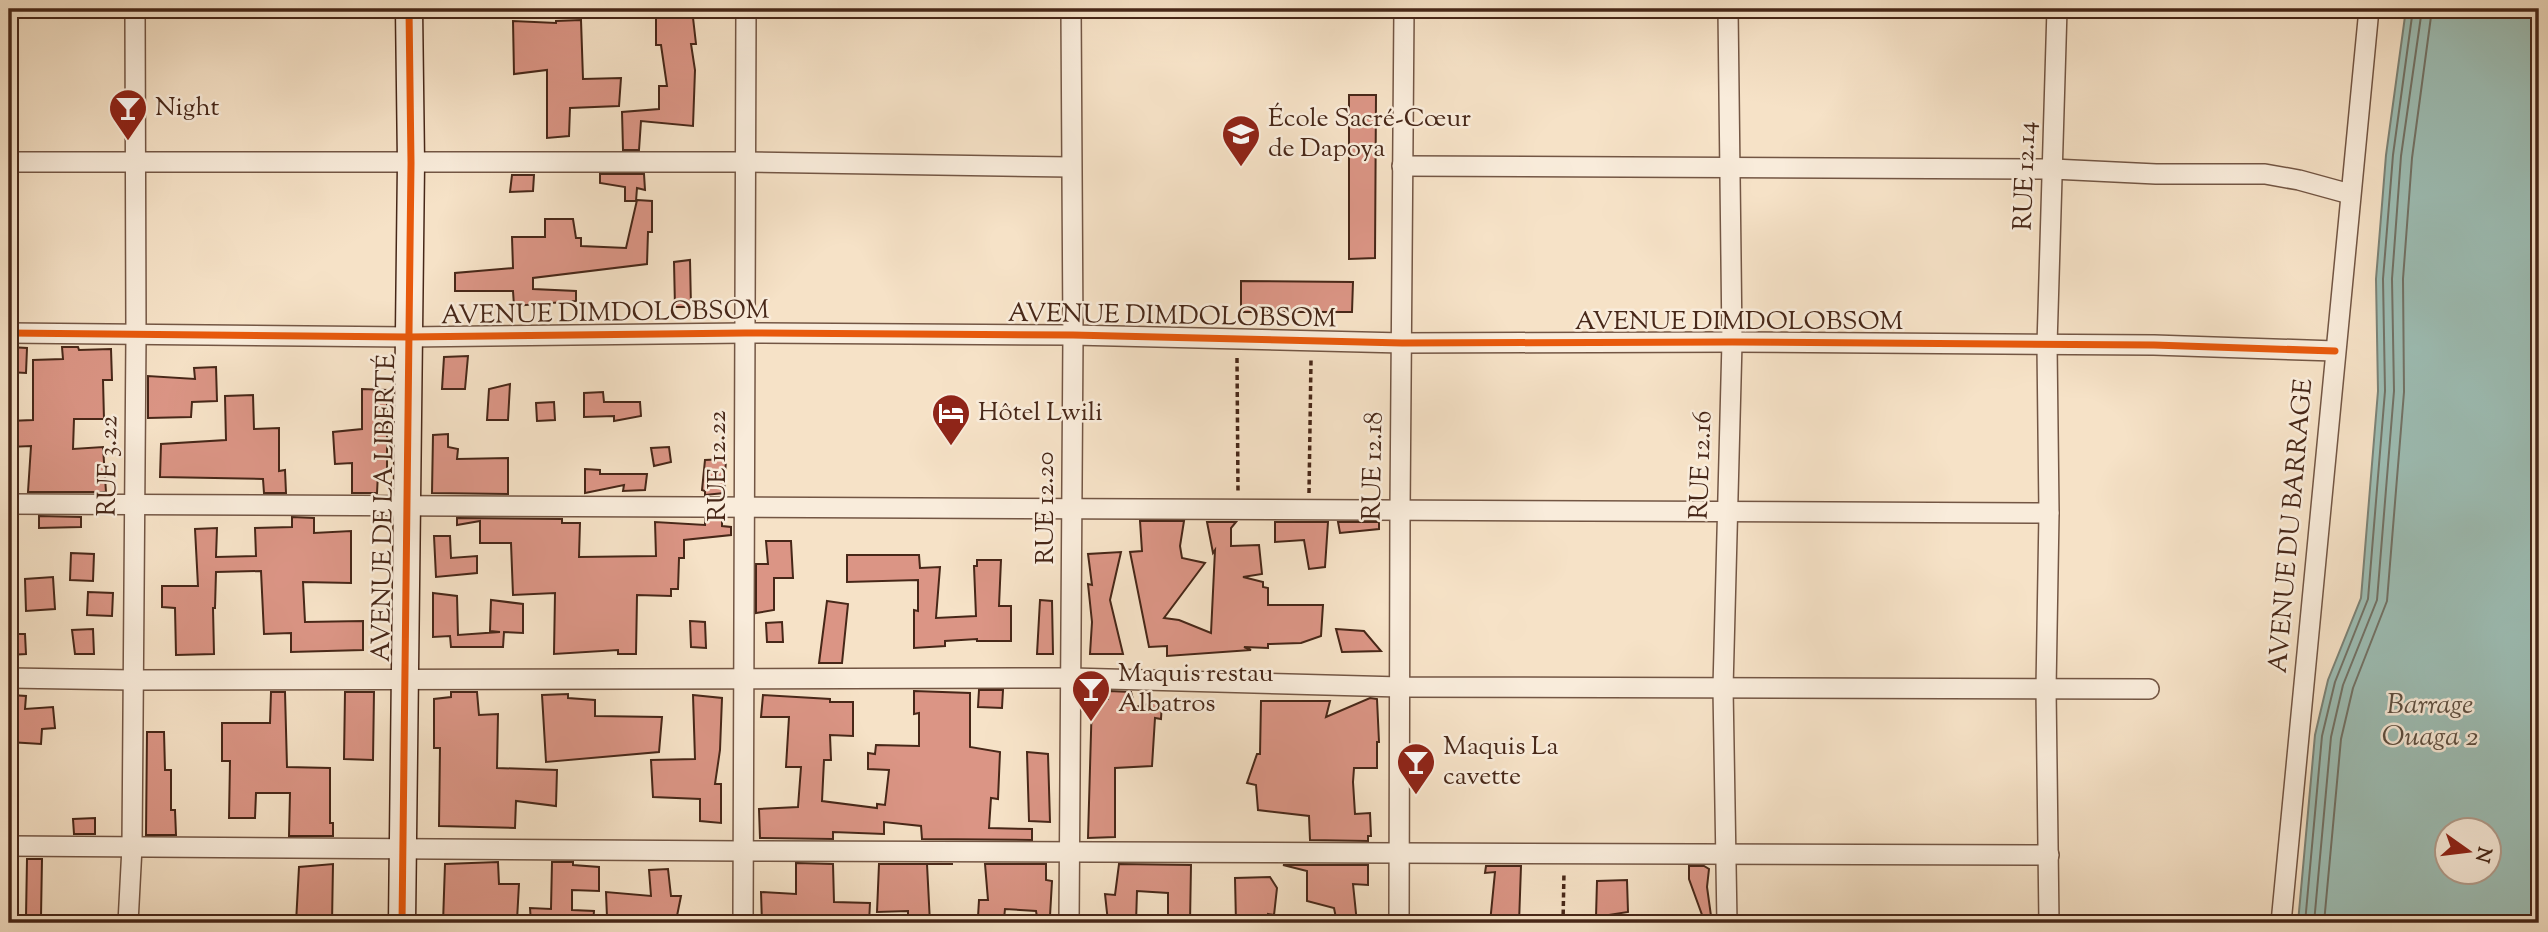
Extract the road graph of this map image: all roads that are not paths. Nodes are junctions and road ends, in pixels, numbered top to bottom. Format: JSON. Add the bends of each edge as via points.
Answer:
{"nodes":[{"id":1,"x":135,"y":9,"type":"edge"},
{"id":2,"x":409,"y":9,"type":"edge"},
{"id":3,"x":746,"y":9,"type":"edge"},
{"id":4,"x":1071,"y":9,"type":"edge"},
{"id":5,"x":1404,"y":9,"type":"edge"},
{"id":6,"x":1728,"y":9,"type":"edge"},
{"id":7,"x":2057,"y":9,"type":"edge"},
{"id":8,"x":2369,"y":9,"type":"edge"},
{"id":9,"x":9,"y":162,"type":"edge"},
{"id":10,"x":745,"y":162,"type":"junction"},
{"id":11,"x":135,"y":163,"type":"junction"},
{"id":12,"x":411,"y":163,"type":"junction"},
{"id":13,"x":1402,"y":166,"type":"junction"},
{"id":14,"x":1071,"y":167,"type":"junction"},
{"id":15,"x":1729,"y":168,"type":"junction"},
{"id":16,"x":2053,"y":169,"type":"junction"},
{"id":17,"x":2350,"y":194,"type":"junction"},
{"id":18,"x":9,"y":333,"type":"edge"},
{"id":19,"x":745,"y":333,"type":"junction"},
{"id":20,"x":136,"y":335,"type":"junction"},
{"id":21,"x":1073,"y":335,"type":"junction"},
{"id":22,"x":408,"y":337,"type":"junction"},
{"id":23,"x":1732,"y":342,"type":"junction"},
{"id":24,"x":1402,"y":343,"type":"junction"},
{"id":25,"x":2047,"y":345,"type":"junction"},
{"id":26,"x":2335,"y":351,"type":"junction"},
{"id":27,"x":135,"y":503,"type":"junction"},
{"id":28,"x":9,"y":504,"type":"edge"},
{"id":29,"x":406,"y":506,"type":"junction"},
{"id":30,"x":744,"y":506,"type":"junction"},
{"id":31,"x":1072,"y":508,"type":"junction"},
{"id":32,"x":1400,"y":510,"type":"junction"},
{"id":33,"x":1726,"y":512,"type":"junction"},
{"id":34,"x":2049,"y":513,"type":"junction"},
{"id":35,"x":9,"y":678,"type":"edge"},
{"id":36,"x":1072,"y":678,"type":"junction"},
{"id":37,"x":744,"y":679,"type":"junction"},
{"id":38,"x":132,"y":680,"type":"junction"},
{"id":39,"x":404,"y":680,"type":"junction"},
{"id":40,"x":1399,"y":687,"type":"junction"},
{"id":41,"x":1723,"y":688,"type":"junction"},
{"id":42,"x":2046,"y":689,"type":"junction"},
{"id":43,"x":2149,"y":689,"type":"dead end"},
{"id":44,"x":9,"y":846,"type":"edge"},
{"id":45,"x":132,"y":847,"type":"junction"},
{"id":46,"x":404,"y":849,"type":"junction"},
{"id":47,"x":743,"y":851,"type":"junction"},
{"id":48,"x":1070,"y":851,"type":"junction"},
{"id":49,"x":1398,"y":852,"type":"junction"},
{"id":50,"x":1726,"y":854,"type":"junction"},
{"id":51,"x":2049,"y":855,"type":"junction"},
{"id":52,"x":128,"y":923,"type":"edge"},
{"id":53,"x":402,"y":923,"type":"edge"},
{"id":54,"x":743,"y":923,"type":"edge"},
{"id":55,"x":1069,"y":923,"type":"edge"},
{"id":56,"x":1399,"y":923,"type":"edge"},
{"id":57,"x":1727,"y":923,"type":"edge"},
{"id":58,"x":2049,"y":923,"type":"edge"},
{"id":59,"x":2281,"y":923,"type":"edge"}],
"edges":[{"from":1,"to":11,"type":"street","name":"RUE 3.22"},
{"from":2,"to":12,"type":"main road","name":"AVENUE DE LA LIBERTÉ"},
{"from":3,"to":10,"type":"street","name":"RUE 12.22"},
{"from":4,"to":14,"type":"street","name":"RUE 12.20"},
{"from":5,"to":13,"type":"street","name":"RUE 12.18"},
{"from":6,"to":15,"type":"street","name":"RUE 12.16"},
{"from":7,"to":16,"type":"street","name":"RUE 12.14"},
{"from":8,"to":17,"type":"street","name":"AVENUE DU BARRAGE"},
{"from":9,"to":11,"type":"street"},
{"from":10,"to":12,"type":"street"},
{"from":10,"to":14,"type":"street"},
{"from":10,"to":19,"type":"street","name":"RUE 12.22"},
{"from":11,"to":12,"type":"street"},
{"from":11,"to":20,"type":"street","name":"RUE 3.22"},
{"from":12,"to":22,"type":"main road","name":"AVENUE DE LA LIBERTÉ"},
{"from":13,"to":15,"type":"street"},
{"from":13,"to":24,"type":"street","name":"RUE 12.18"},
{"from":14,"to":21,"type":"street","name":"RUE 12.20"},
{"from":15,"to":16,"type":"street"},
{"from":15,"to":23,"type":"street","name":"RUE 12.16"},
{"from":16,"to":17,"type":"street","via":[[2265,174]]},
{"from":16,"to":25,"type":"street","name":"RUE 12.14"},
{"from":17,"to":26,"type":"street","name":"AVENUE DU BARRAGE"},
{"from":18,"to":20,"type":"street","name":"AVENUE DIMDOLOBSOM"},
{"from":19,"to":21,"type":"street","name":"AVENUE DIMDOLOBSOM"},
{"from":19,"to":22,"type":"street","name":"AVENUE DIMDOLOBSOM"},
{"from":19,"to":30,"type":"street","name":"RUE 12.22"},
{"from":20,"to":22,"type":"street","name":"AVENUE DIMDOLOBSOM"},
{"from":20,"to":27,"type":"street","name":"RUE 3.22"},
{"from":21,"to":24,"type":"street","name":"AVENUE DIMDOLOBSOM"},
{"from":21,"to":31,"type":"street","name":"RUE 12.20"},
{"from":22,"to":29,"type":"main road","name":"AVENUE DE LA LIBERTÉ"},
{"from":23,"to":24,"type":"street","name":"AVENUE DIMDOLOBSOM"},
{"from":23,"to":25,"type":"street","name":"AVENUE DIMDOLOBSOM"},
{"from":23,"to":33,"type":"street","name":"RUE 12.16"},
{"from":24,"to":32,"type":"street","name":"RUE 12.18"},
{"from":25,"to":26,"type":"street","name":"AVENUE DIMDOLOBSOM"},
{"from":25,"to":34,"type":"street","name":"RUE 12.14"},
{"from":26,"to":59,"type":"street","name":"AVENUE DU BARRAGE"},
{"from":27,"to":28,"type":"street"},
{"from":27,"to":29,"type":"street"},
{"from":27,"to":38,"type":"street","name":"RUE 3.22"},
{"from":29,"to":30,"type":"street"},
{"from":29,"to":39,"type":"main road","name":"AVENUE DE LA LIBERTÉ"},
{"from":30,"to":31,"type":"street"},
{"from":30,"to":37,"type":"street","name":"RUE 12.22"},
{"from":31,"to":32,"type":"street"},
{"from":31,"to":36,"type":"street","name":"RUE 12.20"},
{"from":32,"to":33,"type":"street"},
{"from":32,"to":40,"type":"street","name":"RUE 12.18"},
{"from":33,"to":34,"type":"street"},
{"from":33,"to":41,"type":"street","name":"RUE 12.16"},
{"from":34,"to":42,"type":"street","name":"RUE 12.14"},
{"from":35,"to":38,"type":"street"},
{"from":36,"to":37,"type":"street"},
{"from":36,"to":40,"type":"street"},
{"from":36,"to":48,"type":"street","name":"RUE 12.20"},
{"from":37,"to":39,"type":"street"},
{"from":37,"to":47,"type":"street","name":"RUE 12.22"},
{"from":38,"to":39,"type":"street"},
{"from":38,"to":45,"type":"street","name":"RUE 3.22"},
{"from":39,"to":46,"type":"main road","name":"AVENUE DE LA LIBERTÉ"},
{"from":40,"to":41,"type":"street"},
{"from":40,"to":49,"type":"street","name":"RUE 12.18"},
{"from":41,"to":42,"type":"street"},
{"from":41,"to":50,"type":"street","name":"RUE 12.16"},
{"from":42,"to":43,"type":"street"},
{"from":42,"to":51,"type":"street","name":"RUE 12.14"},
{"from":44,"to":45,"type":"street"},
{"from":45,"to":46,"type":"street"},
{"from":45,"to":52,"type":"street","name":"RUE 3.22"},
{"from":46,"to":47,"type":"street"},
{"from":46,"to":53,"type":"main road","name":"AVENUE DE LA LIBERTÉ"},
{"from":47,"to":48,"type":"street"},
{"from":47,"to":54,"type":"street","name":"RUE 12.22"},
{"from":48,"to":49,"type":"street"},
{"from":48,"to":55,"type":"street","name":"RUE 12.20"},
{"from":49,"to":50,"type":"street"},
{"from":49,"to":56,"type":"street","name":"RUE 12.18"},
{"from":50,"to":51,"type":"street"},
{"from":50,"to":57,"type":"street","name":"RUE 12.16"},
{"from":51,"to":58,"type":"street","name":"RUE 12.14"}]}
